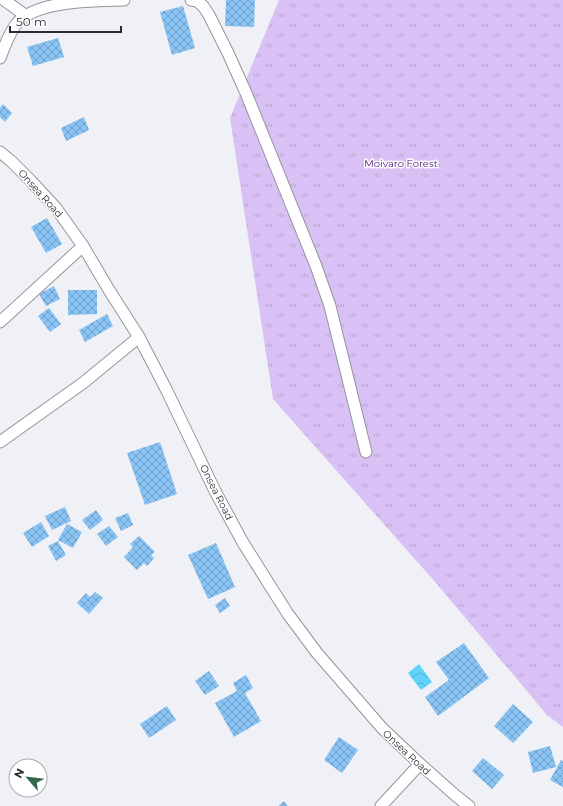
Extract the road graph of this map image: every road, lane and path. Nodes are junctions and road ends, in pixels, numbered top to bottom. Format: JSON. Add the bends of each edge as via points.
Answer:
{"nodes":[{"id":1,"x":4,"y":0,"type":"edge"},
{"id":2,"x":124,"y":0,"type":"edge"},
{"id":3,"x":196,"y":0,"type":"edge"},
{"id":4,"x":85,"y":1,"type":"edge"},
{"id":5,"x":25,"y":15,"type":"junction"},
{"id":6,"x":0,"y":58,"type":"edge"},
{"id":7,"x":0,"y":152,"type":"edge"},
{"id":8,"x":83,"y":246,"type":"junction"},
{"id":9,"x":0,"y":322,"type":"edge"},
{"id":10,"x":139,"y":337,"type":"junction"},
{"id":11,"x":0,"y":442,"type":"edge"},
{"id":12,"x":366,"y":452,"type":"dead end"},
{"id":13,"x":420,"y":764,"type":"junction"},
{"id":14,"x":381,"y":806,"type":"edge"},
{"id":15,"x":469,"y":806,"type":"edge"}],
"edges":[{"from":1,"to":5,"type":"street"},
{"from":2,"to":4,"type":"street"},
{"from":3,"to":12,"type":"street","via":[[209,15],[246,93],[316,266],[330,306]]},
{"from":4,"to":5,"type":"street","via":[[60,4]]},
{"from":5,"to":6,"type":"street","via":[[12,29]]},
{"from":7,"to":8,"type":"street","name":"Onsea Road","via":[[56,208]]},
{"from":8,"to":9,"type":"street"},
{"from":8,"to":10,"type":"street","name":"Onsea Road"},
{"from":10,"to":11,"type":"street","via":[[83,383]]},
{"from":10,"to":13,"type":"street","name":"Onsea Road","via":[[242,541],[288,614],[382,728]]},
{"from":13,"to":14,"type":"street"},
{"from":13,"to":15,"type":"street","name":"Onsea Road"}]}
